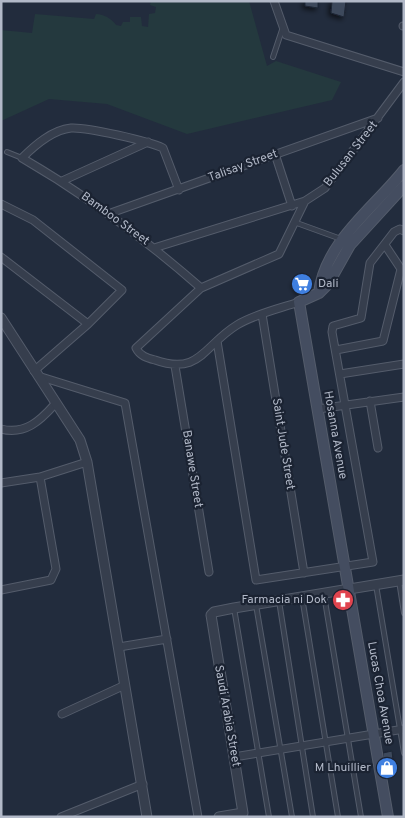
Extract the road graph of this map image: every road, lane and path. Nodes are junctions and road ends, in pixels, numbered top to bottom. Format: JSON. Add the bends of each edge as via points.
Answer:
{"nodes":[{"id":1,"x":274,"y":1,"type":"edge"},
{"id":2,"x":282,"y":30,"type":"junction"},
{"id":3,"x":273,"y":57,"type":"dead end"},
{"id":4,"x":404,"y":72,"type":"edge"},
{"id":5,"x":404,"y":82,"type":"edge"},
{"id":6,"x":378,"y":118,"type":"junction"},
{"id":7,"x":148,"y":142,"type":"junction"},
{"id":8,"x":7,"y":152,"type":"dead end"},
{"id":9,"x":275,"y":154,"type":"junction"},
{"id":10,"x":22,"y":158,"type":"junction"},
{"id":11,"x":404,"y":170,"type":"edge"},
{"id":12,"x":62,"y":181,"type":"junction"},
{"id":13,"x":404,"y":186,"type":"edge"},
{"id":14,"x":179,"y":190,"type":"junction"},
{"id":15,"x":305,"y":201,"type":"junction"},
{"id":16,"x":1,"y":204,"type":"edge"},
{"id":17,"x":379,"y":205,"type":"junction"},
{"id":18,"x":292,"y":206,"type":"junction"},
{"id":19,"x":108,"y":214,"type":"junction"},
{"id":20,"x":294,"y":222,"type":"junction"},
{"id":21,"x":404,"y":231,"type":"edge"},
{"id":22,"x":342,"y":240,"type":"junction"},
{"id":23,"x":385,"y":245,"type":"junction"},
{"id":24,"x":154,"y":248,"type":"junction"},
{"id":25,"x":1,"y":257,"type":"edge"},
{"id":26,"x":201,"y":288,"type":"junction"},
{"id":27,"x":318,"y":293,"type":"junction"},
{"id":28,"x":299,"y":302,"type":"junction"},
{"id":29,"x":262,"y":314,"type":"junction"},
{"id":30,"x":1,"y":318,"type":"edge"},
{"id":31,"x":88,"y":324,"type":"junction"},
{"id":32,"x":217,"y":341,"type":"junction"},
{"id":33,"x":336,"y":350,"type":"junction"},
{"id":34,"x":404,"y":364,"type":"edge"},
{"id":35,"x":175,"y":366,"type":"junction"},
{"id":36,"x":36,"y":374,"type":"junction"},
{"id":37,"x":340,"y":374,"type":"junction"},
{"id":38,"x":404,"y":397,"type":"edge"},
{"id":39,"x":370,"y":401,"type":"junction"},
{"id":40,"x":55,"y":404,"type":"junction"},
{"id":41,"x":345,"y":405,"type":"junction"},
{"id":42,"x":318,"y":409,"type":"junction"},
{"id":43,"x":1,"y":428,"type":"edge"},
{"id":44,"x":378,"y":448,"type":"dead end"},
{"id":45,"x":87,"y":462,"type":"junction"},
{"id":46,"x":40,"y":477,"type":"junction"},
{"id":47,"x":1,"y":482,"type":"edge"},
{"id":48,"x":346,"y":569,"type":"junction"},
{"id":49,"x":209,"y":572,"type":"dead end"},
{"id":50,"x":304,"y":573,"type":"junction"},
{"id":51,"x":401,"y":580,"type":"edge"},
{"id":52,"x":376,"y":584,"type":"junction"},
{"id":53,"x":350,"y":588,"type":"junction"},
{"id":54,"x":1,"y":590,"type":"edge"},
{"id":55,"x":323,"y":593,"type":"junction"},
{"id":56,"x":302,"y":597,"type":"junction"},
{"id":57,"x":279,"y":600,"type":"junction"},
{"id":58,"x":256,"y":604,"type":"junction"},
{"id":59,"x":234,"y":608,"type":"junction"},
{"id":60,"x":404,"y":613,"type":"edge"},
{"id":61,"x":167,"y":639,"type":"junction"},
{"id":62,"x":119,"y":647,"type":"junction"},
{"id":63,"x":125,"y":685,"type":"junction"},
{"id":64,"x":62,"y":714,"type":"dead end"},
{"id":65,"x":402,"y":729,"type":"edge"},
{"id":66,"x":374,"y":734,"type":"junction"},
{"id":67,"x":347,"y":739,"type":"junction"},
{"id":68,"x":325,"y":743,"type":"junction"},
{"id":69,"x":303,"y":747,"type":"junction"},
{"id":70,"x":280,"y":751,"type":"junction"},
{"id":71,"x":404,"y":753,"type":"edge"},
{"id":72,"x":257,"y":754,"type":"junction"},
{"id":73,"x":234,"y":757,"type":"junction"},
{"id":74,"x":143,"y":784,"type":"junction"},
{"id":75,"x":243,"y":815,"type":"edge"},
{"id":76,"x":61,"y":817,"type":"edge"},
{"id":77,"x":147,"y":817,"type":"edge"},
{"id":78,"x":198,"y":817,"type":"edge"},
{"id":79,"x":219,"y":817,"type":"edge"},
{"id":80,"x":269,"y":817,"type":"edge"},
{"id":81,"x":292,"y":817,"type":"edge"},
{"id":82,"x":313,"y":817,"type":"edge"},
{"id":83,"x":338,"y":817,"type":"edge"},
{"id":84,"x":361,"y":817,"type":"edge"},
{"id":85,"x":388,"y":817,"type":"edge"}],
"edges":[{"from":1,"to":2,"type":"street"},
{"from":2,"to":3,"type":"lane"},
{"from":2,"to":4,"type":"street","via":[[286,36]]},
{"from":5,"to":6,"type":"street","name":"Bulusan Street"},
{"from":6,"to":9,"type":"street","name":"Talisay Street"},
{"from":6,"to":15,"type":"street","name":"Bulusan Street","via":[[325,188]]},
{"from":7,"to":10,"type":"street","via":[[69,128],[38,142]]},
{"from":7,"to":12,"type":"street"},
{"from":7,"to":14,"type":"street","via":[[163,148]]},
{"from":8,"to":10,"type":"lane"},
{"from":9,"to":14,"type":"street","name":"Talisay Street"},
{"from":9,"to":18,"type":"street"},
{"from":10,"to":12,"type":"street","name":"Bamboo Street"},
{"from":11,"to":17,"type":"main road"},
{"from":12,"to":19,"type":"street","name":"Bamboo Street"},
{"from":13,"to":17,"type":"main road"},
{"from":14,"to":19,"type":"street","name":"Talisay Street"},
{"from":15,"to":18,"type":"street"},
{"from":15,"to":20,"type":"street","name":"Bulusan Street"},
{"from":16,"to":31,"type":"street","via":[[33,220],[122,290]]},
{"from":17,"to":22,"type":"main road"},
{"from":17,"to":27,"type":"main road","via":[[350,245],[328,284]]},
{"from":18,"to":24,"type":"street"},
{"from":19,"to":24,"type":"street","name":"Bamboo Street"},
{"from":20,"to":22,"type":"lane"},
{"from":20,"to":26,"type":"street","name":"Bulusan Street","via":[[279,254]]},
{"from":21,"to":23,"type":"street","via":[[394,232]]},
{"from":22,"to":27,"type":"main road","via":[[325,268]]},
{"from":23,"to":33,"type":"street","via":[[370,263],[361,318],[333,326]]},
{"from":23,"to":33,"type":"street","via":[[401,270],[383,342]]},
{"from":24,"to":26,"type":"street","name":"Bamboo Street"},
{"from":25,"to":31,"type":"street"},
{"from":26,"to":35,"type":"street","name":"Bulusan Street","via":[[136,348],[143,356]]},
{"from":27,"to":28,"type":"main road"},
{"from":28,"to":29,"type":"street"},
{"from":28,"to":42,"type":"main road","name":"Hosanna Avenue"},
{"from":29,"to":32,"type":"street","via":[[238,324]]},
{"from":29,"to":50,"type":"street","name":"Saint Jude Street"},
{"from":30,"to":36,"type":"street"},
{"from":31,"to":36,"type":"street"},
{"from":32,"to":35,"type":"street","via":[[189,364]]},
{"from":32,"to":50,"type":"street","via":[[256,580]]},
{"from":33,"to":37,"type":"street"},
{"from":34,"to":37,"type":"street"},
{"from":35,"to":49,"type":"street","name":"Banawe Street"},
{"from":36,"to":40,"type":"street"},
{"from":36,"to":61,"type":"street","via":[[125,404]]},
{"from":37,"to":41,"type":"street"},
{"from":38,"to":39,"type":"street"},
{"from":39,"to":41,"type":"street"},
{"from":39,"to":44,"type":"street"},
{"from":40,"to":43,"type":"street","via":[[37,423],[14,431]]},
{"from":40,"to":45,"type":"street","via":[[80,440]]},
{"from":41,"to":42,"type":"street"},
{"from":41,"to":48,"type":"street","via":[[372,562]]},
{"from":42,"to":48,"type":"main road","name":"Hosanna Avenue"},
{"from":45,"to":46,"type":"street"},
{"from":45,"to":62,"type":"street"},
{"from":46,"to":47,"type":"street"},
{"from":46,"to":54,"type":"street","via":[[55,575],[51,580]]},
{"from":48,"to":50,"type":"street"},
{"from":48,"to":53,"type":"main road","name":"Lucas Choa Avenue"},
{"from":51,"to":52,"type":"street"},
{"from":51,"to":60,"type":"lane"},
{"from":52,"to":53,"type":"street"},
{"from":52,"to":65,"type":"lane"},
{"from":53,"to":55,"type":"street"},
{"from":53,"to":66,"type":"main road","name":"Lucas Choa Avenue"},
{"from":55,"to":56,"type":"street"},
{"from":55,"to":67,"type":"lane"},
{"from":56,"to":57,"type":"street"},
{"from":56,"to":68,"type":"lane"},
{"from":57,"to":58,"type":"street"},
{"from":57,"to":69,"type":"lane"},
{"from":58,"to":59,"type":"street"},
{"from":58,"to":70,"type":"lane"},
{"from":59,"to":72,"type":"lane"},
{"from":59,"to":73,"type":"street","name":"Saudi Arabia Street","via":[[211,615]]},
{"from":61,"to":62,"type":"street"},
{"from":61,"to":78,"type":"street"},
{"from":62,"to":63,"type":"street"},
{"from":63,"to":64,"type":"street"},
{"from":63,"to":74,"type":"street"},
{"from":65,"to":66,"type":"street"},
{"from":65,"to":71,"type":"lane"},
{"from":66,"to":67,"type":"street"},
{"from":66,"to":85,"type":"main road","name":"Lucas Choa Avenue"},
{"from":67,"to":68,"type":"street"},
{"from":67,"to":84,"type":"lane"},
{"from":68,"to":69,"type":"street"},
{"from":68,"to":83,"type":"lane"},
{"from":69,"to":70,"type":"street"},
{"from":69,"to":82,"type":"lane"},
{"from":70,"to":72,"type":"street"},
{"from":70,"to":81,"type":"lane"},
{"from":72,"to":73,"type":"street"},
{"from":72,"to":80,"type":"lane"},
{"from":73,"to":75,"type":"street","name":"Saudi Arabia Street"},
{"from":74,"to":76,"type":"street"},
{"from":74,"to":77,"type":"street"},
{"from":75,"to":79,"type":"street"}]}
